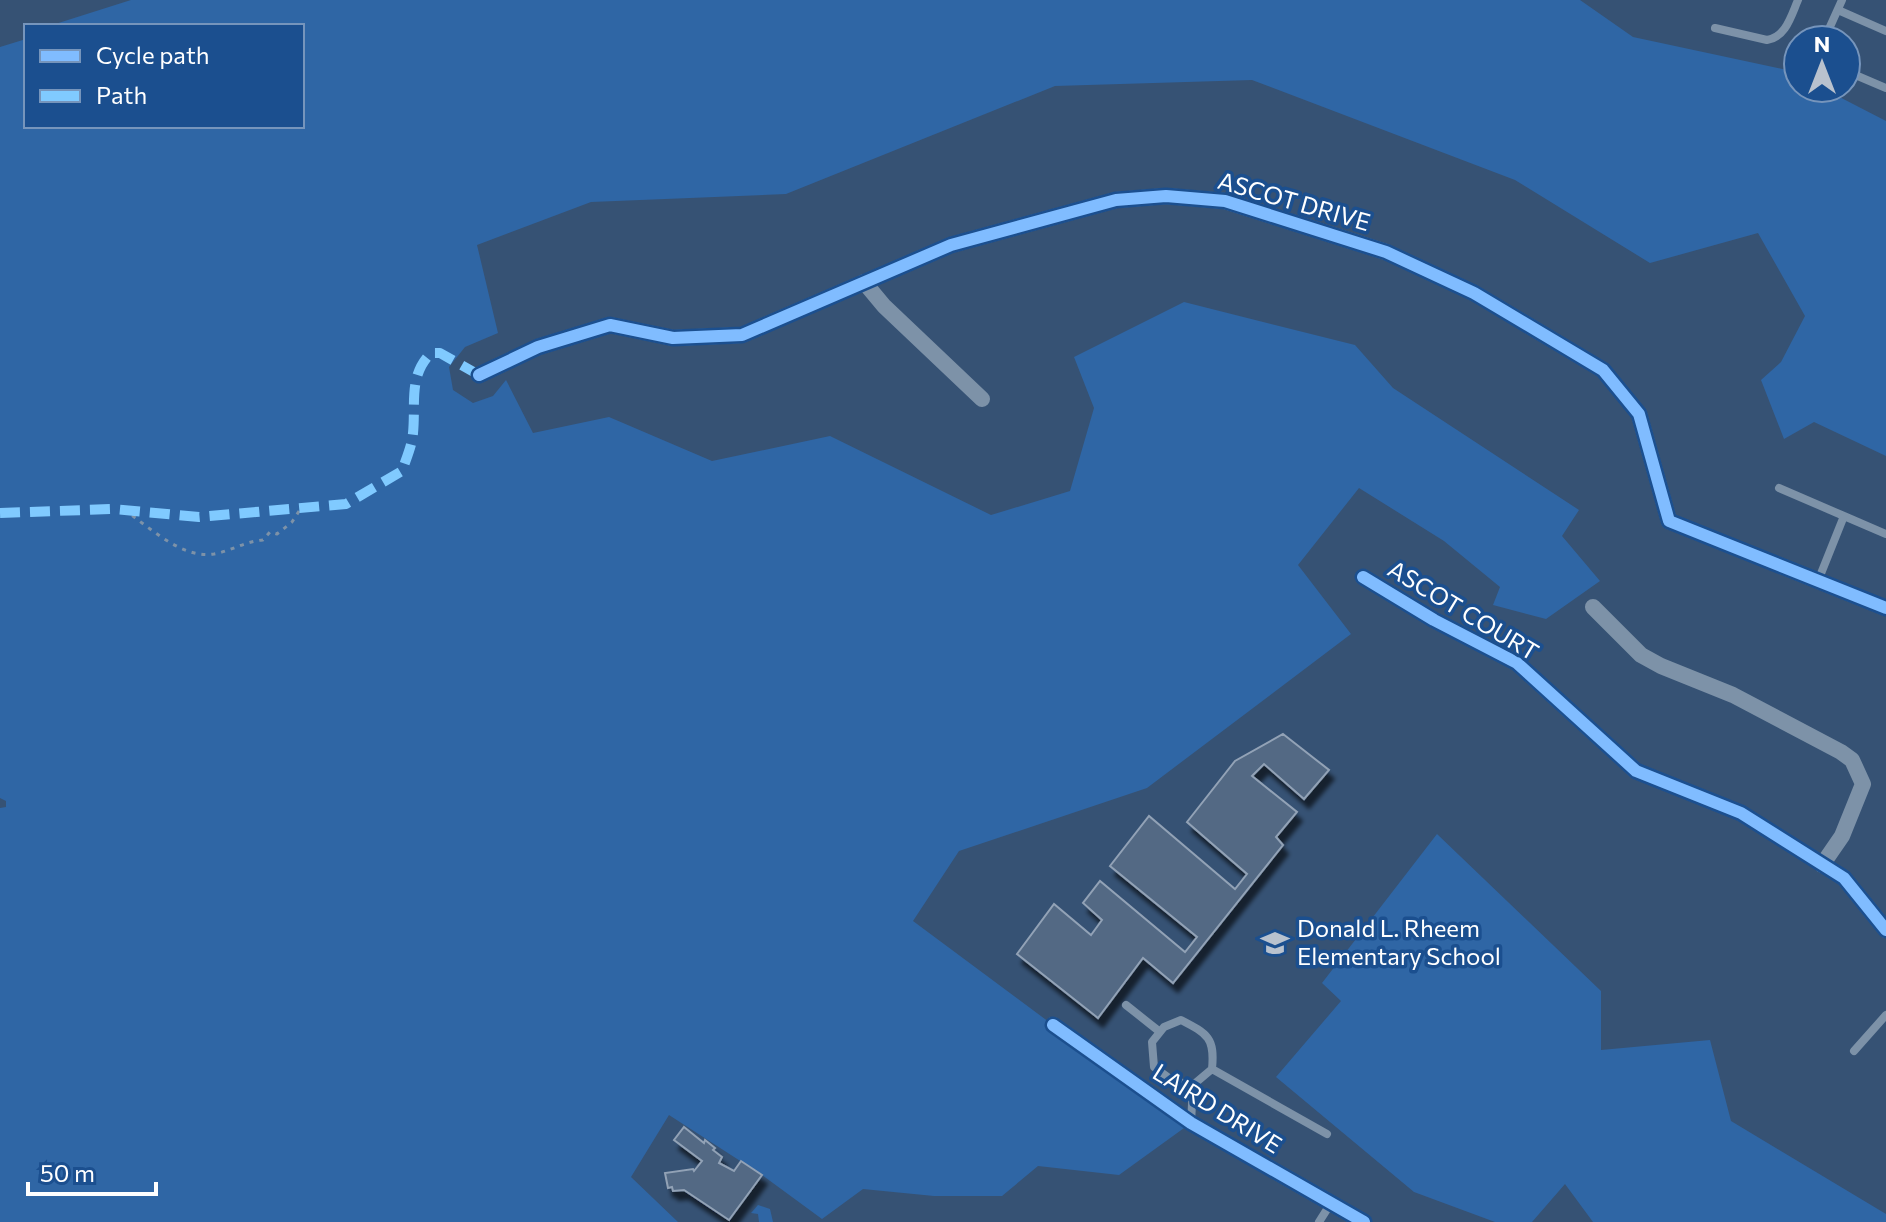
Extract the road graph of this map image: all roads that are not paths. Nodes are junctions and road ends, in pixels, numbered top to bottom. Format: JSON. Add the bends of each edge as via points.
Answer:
{"nodes":[{"id":1,"x":1798,"y":0,"type":"edge"},
{"id":2,"x":1842,"y":0,"type":"edge"},
{"id":3,"x":1838,"y":10,"type":"junction"},
{"id":4,"x":1831,"y":24,"type":"edge"},
{"id":5,"x":1715,"y":28,"type":"dead end"},
{"id":6,"x":1886,"y":31,"type":"edge"},
{"id":7,"x":1862,"y":78,"type":"edge"},
{"id":8,"x":1886,"y":88,"type":"edge"},
{"id":9,"x":864,"y":282,"type":"junction"},
{"id":10,"x":479,"y":375,"type":"dead end"},
{"id":11,"x":982,"y":399,"type":"dead end"},
{"id":12,"x":1779,"y":488,"type":"dead end"},
{"id":13,"x":1844,"y":516,"type":"junction"},
{"id":14,"x":1886,"y":534,"type":"edge"},
{"id":15,"x":1363,"y":577,"type":"dead end"},
{"id":16,"x":1818,"y":581,"type":"junction"},
{"id":17,"x":1593,"y":607,"type":"dead end"},
{"id":18,"x":1886,"y":608,"type":"edge"},
{"id":19,"x":1822,"y":865,"type":"junction"},
{"id":20,"x":1886,"y":930,"type":"edge"},
{"id":21,"x":1126,"y":1005,"type":"dead end"},
{"id":22,"x":1886,"y":1015,"type":"edge"},
{"id":23,"x":1053,"y":1025,"type":"dead end"},
{"id":24,"x":1160,"y":1032,"type":"junction"},
{"id":25,"x":1854,"y":1051,"type":"dead end"},
{"id":26,"x":1212,"y":1069,"type":"junction"},
{"id":27,"x":1193,"y":1085,"type":"junction"},
{"id":28,"x":1191,"y":1123,"type":"junction"},
{"id":29,"x":1327,"y":1134,"type":"dead end"},
{"id":30,"x":1331,"y":1203,"type":"junction"},
{"id":31,"x":1319,"y":1222,"type":"edge"},
{"id":32,"x":1364,"y":1222,"type":"edge"}],
"edges":[{"from":1,"to":5,"type":"lane","via":[[1774,39]]},
{"from":2,"to":3,"type":"lane"},
{"from":3,"to":4,"type":"lane"},
{"from":3,"to":6,"type":"lane"},
{"from":7,"to":8,"type":"lane"},
{"from":9,"to":10,"type":"street","name":"ASCOT DRIVE","via":[[742,335],[673,338],[610,325],[538,347]]},
{"from":9,"to":11,"type":"street"},
{"from":9,"to":16,"type":"street","name":"ASCOT DRIVE","via":[[951,245],[1116,200],[1166,196],[1225,201],[1386,252],[1474,293],[1603,370],[1639,414],[1669,521]]},
{"from":12,"to":13,"type":"lane"},
{"from":13,"to":14,"type":"lane"},
{"from":13,"to":16,"type":"lane"},
{"from":15,"to":19,"type":"street","name":"ASCOT COURT","via":[[1517,663],[1636,771],[1741,813]]},
{"from":16,"to":18,"type":"street","name":"ASCOT DRIVE"},
{"from":17,"to":19,"type":"street","via":[[1641,655],[1733,695],[1852,760],[1863,784],[1842,836]]},
{"from":19,"to":20,"type":"street","name":"ASCOT COURT","via":[[1844,878]]},
{"from":21,"to":24,"type":"lane"},
{"from":22,"to":25,"type":"lane"},
{"from":23,"to":28,"type":"street","name":"LAIRD DRIVE"},
{"from":24,"to":26,"type":"lane","via":[[1181,1020],[1206,1033],[1214,1050]]},
{"from":24,"to":27,"type":"lane","via":[[1152,1042],[1154,1067],[1173,1081]]},
{"from":26,"to":27,"type":"lane"},
{"from":26,"to":29,"type":"lane"},
{"from":27,"to":28,"type":"lane"},
{"from":28,"to":30,"type":"street","name":"LAIRD DRIVE"},
{"from":30,"to":31,"type":"lane"},
{"from":30,"to":32,"type":"street","name":"LAIRD DRIVE"}]}
